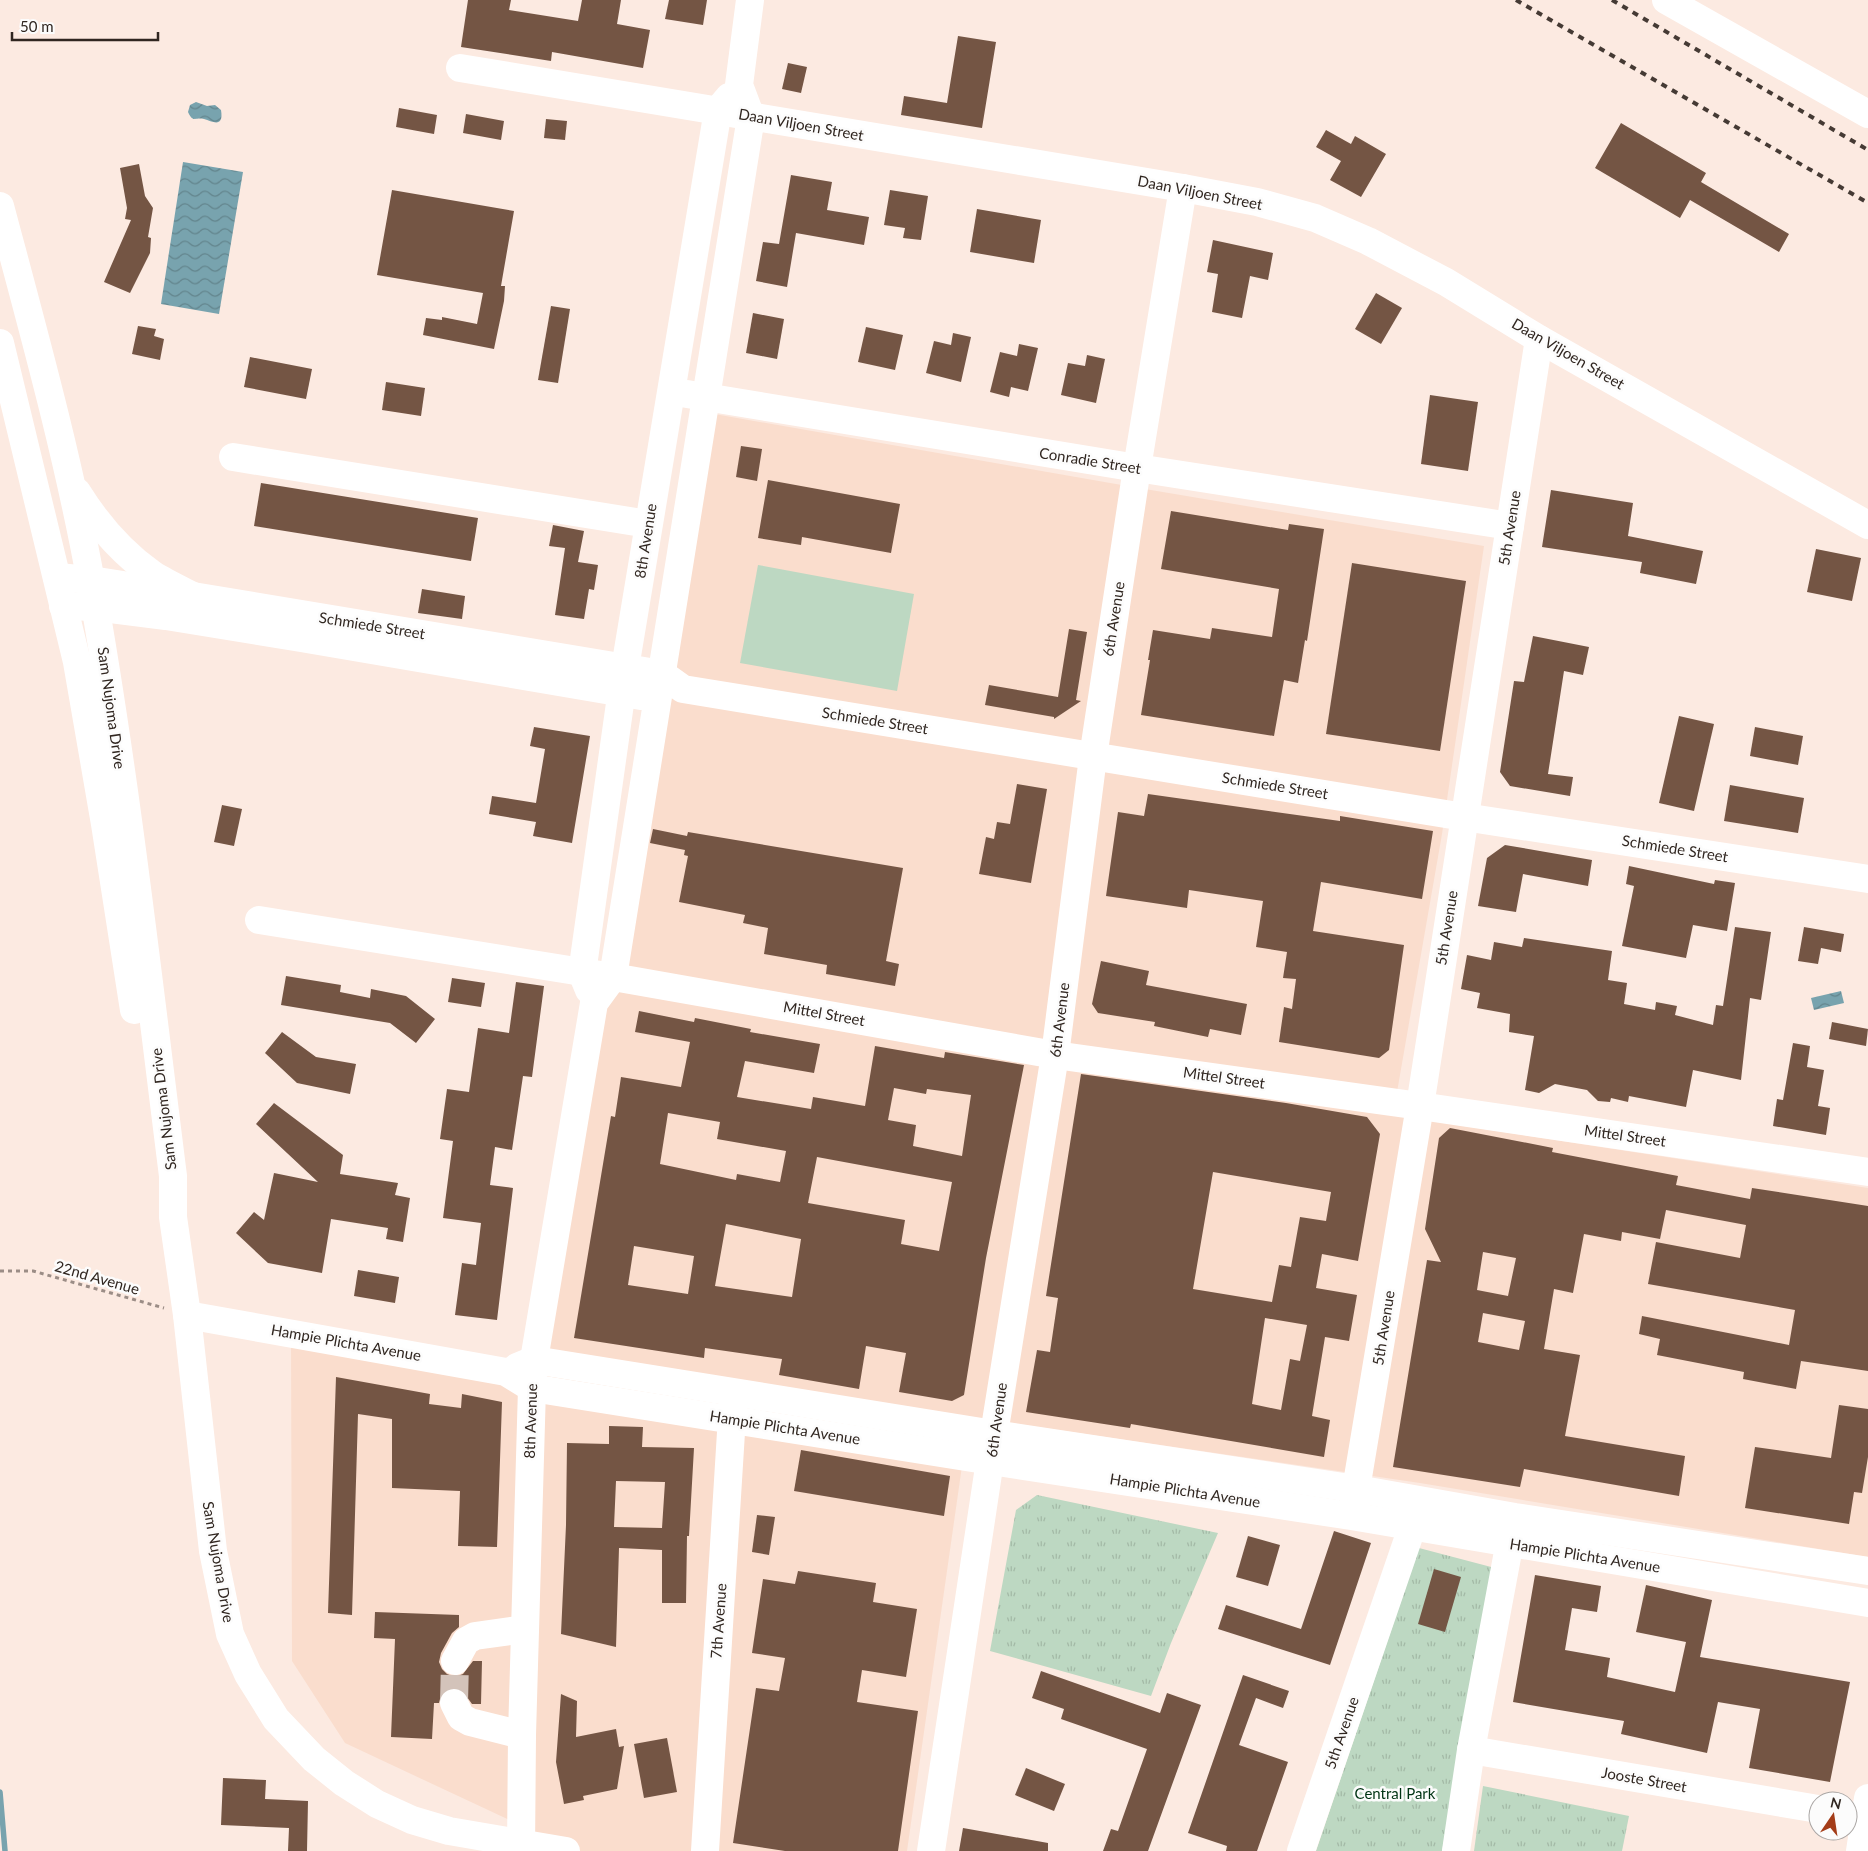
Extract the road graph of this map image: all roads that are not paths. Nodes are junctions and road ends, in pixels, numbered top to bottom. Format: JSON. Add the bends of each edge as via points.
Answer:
{"nodes":[{"id":1,"x":750,"y":0,"type":"edge"},
{"id":2,"x":1666,"y":0,"type":"edge"},
{"id":3,"x":460,"y":68,"type":"dead end"},
{"id":4,"x":738,"y":85,"type":"junction"},
{"id":5,"x":718,"y":110,"type":"junction"},
{"id":6,"x":1868,"y":114,"type":"edge"},
{"id":7,"x":750,"y":117,"type":"junction"},
{"id":8,"x":1183,"y":188,"type":"junction"},
{"id":9,"x":0,"y":206,"type":"edge"},
{"id":10,"x":1539,"y":339,"type":"junction"},
{"id":11,"x":0,"y":343,"type":"edge"},
{"id":12,"x":670,"y":392,"type":"junction"},
{"id":13,"x":706,"y":396,"type":"junction"},
{"id":14,"x":233,"y":457,"type":"dead end"},
{"id":15,"x":1137,"y":468,"type":"junction"},
{"id":16,"x":70,"y":480,"type":"junction"},
{"id":17,"x":648,"y":524,"type":"junction"},
{"id":18,"x":1868,"y":525,"type":"edge"},
{"id":19,"x":1510,"y":526,"type":"junction"},
{"id":20,"x":57,"y":577,"type":"junction"},
{"id":21,"x":90,"y":580,"type":"junction"},
{"id":22,"x":193,"y":596,"type":"junction"},
{"id":23,"x":63,"y":606,"type":"junction"},
{"id":24,"x":95,"y":607,"type":"junction"},
{"id":25,"x":623,"y":681,"type":"junction"},
{"id":26,"x":668,"y":687,"type":"junction"},
{"id":27,"x":1093,"y":757,"type":"junction"},
{"id":28,"x":1464,"y":817,"type":"junction"},
{"id":29,"x":1868,"y":879,"type":"edge"},
{"id":30,"x":259,"y":920,"type":"dead end"},
{"id":31,"x":582,"y":973,"type":"junction"},
{"id":32,"x":614,"y":977,"type":"junction"},
{"id":33,"x":594,"y":1003,"type":"junction"},
{"id":34,"x":1055,"y":1055,"type":"junction"},
{"id":35,"x":1420,"y":1106,"type":"junction"},
{"id":36,"x":1868,"y":1172,"type":"edge"},
{"id":37,"x":173,"y":1217,"type":"junction"},
{"id":38,"x":187,"y":1315,"type":"junction"},
{"id":39,"x":534,"y":1360,"type":"junction"},
{"id":40,"x":506,"y":1372,"type":"junction"},
{"id":41,"x":532,"y":1388,"type":"junction"},
{"id":42,"x":734,"y":1391,"type":"junction"},
{"id":43,"x":731,"y":1419,"type":"junction"},
{"id":44,"x":994,"y":1434,"type":"junction"},
{"id":45,"x":991,"y":1461,"type":"junction"},
{"id":46,"x":1358,"y":1489,"type":"junction"},
{"id":47,"x":1421,"y":1500,"type":"junction"},
{"id":48,"x":1351,"y":1516,"type":"junction"},
{"id":49,"x":1515,"y":1516,"type":"junction"},
{"id":50,"x":1414,"y":1528,"type":"junction"},
{"id":51,"x":1510,"y":1544,"type":"junction"},
{"id":52,"x":1868,"y":1571,"type":"edge"},
{"id":53,"x":1868,"y":1603,"type":"edge"},
{"id":54,"x":525,"y":1629,"type":"junction"},
{"id":55,"x":455,"y":1660,"type":"tunnel mouth"},
{"id":56,"x":454,"y":1703,"type":"tunnel mouth"},
{"id":57,"x":522,"y":1735,"type":"junction"},
{"id":58,"x":1471,"y":1750,"type":"junction"},
{"id":59,"x":1808,"y":1807,"type":"edge"},
{"id":60,"x":1860,"y":1809,"type":"edge"},
{"id":61,"x":521,"y":1847,"type":"edge"},
{"id":62,"x":566,"y":1851,"type":"edge"},
{"id":63,"x":704,"y":1851,"type":"edge"},
{"id":64,"x":931,"y":1851,"type":"edge"},
{"id":65,"x":1301,"y":1851,"type":"edge"},
{"id":66,"x":1456,"y":1851,"type":"edge"},
{"id":67,"x":1860,"y":1851,"type":"edge"}],
"edges":[{"from":1,"to":4,"type":"street","name":"8th Avenue"},
{"from":2,"to":6,"type":"street"},
{"from":3,"to":5,"type":"street","name":"Daan Viljoen Street"},
{"from":4,"to":5,"type":"street","name":"8th Avenue"},
{"from":4,"to":7,"type":"street","name":"8th Avenue"},
{"from":5,"to":7,"type":"street","name":"Daan Viljoen Street"},
{"from":5,"to":12,"type":"street","name":"8th Avenue"},
{"from":7,"to":8,"type":"street","name":"Daan Viljoen Street"},
{"from":7,"to":13,"type":"street","name":"8th Avenue"},
{"from":8,"to":10,"type":"street","name":"Daan Viljoen Street","via":[[1257,202],[1315,218],[1368,241],[1446,282]]},
{"from":8,"to":15,"type":"street","name":"6th Avenue"},
{"from":9,"to":16,"type":"street","name":"Sam Nujoma Drive"},
{"from":10,"to":18,"type":"street","name":"Daan Viljoen Street"},
{"from":10,"to":19,"type":"street","name":"5th Avenue"},
{"from":11,"to":20,"type":"street","name":"Sam Nujoma Drive"},
{"from":12,"to":13,"type":"street","name":"Conradie Street"},
{"from":12,"to":17,"type":"street","name":"8th Avenue"},
{"from":13,"to":15,"type":"street","name":"Conradie Street"},
{"from":13,"to":26,"type":"street","name":"8th Avenue"},
{"from":14,"to":17,"type":"street"},
{"from":15,"to":19,"type":"street","name":"Conradie Street"},
{"from":15,"to":27,"type":"street","name":"6th Avenue"},
{"from":16,"to":21,"type":"street","name":"Sam Nujoma Drive"},
{"from":16,"to":22,"type":"street","via":[[89,512],[116,545],[153,574]]},
{"from":17,"to":25,"type":"street","name":"8th Avenue"},
{"from":19,"to":28,"type":"street","name":"5th Avenue"},
{"from":20,"to":21,"type":"street","name":"Schmiede Street"},
{"from":20,"to":23,"type":"street","name":"Sam Nujoma Drive"},
{"from":21,"to":22,"type":"street","name":"Schmiede Street"},
{"from":21,"to":24,"type":"street","name":"Sam Nujoma Drive"},
{"from":22,"to":25,"type":"street","name":"Schmiede Street"},
{"from":23,"to":24,"type":"street","name":"Schmiede Street"},
{"from":23,"to":37,"type":"street","name":"Sam Nujoma Drive","via":[[105,824],[162,1178]]},
{"from":24,"to":25,"type":"street","name":"Schmiede Street"},
{"from":24,"to":37,"type":"street","name":"Sam Nujoma Drive","via":[[142,926],[173,1176]]},
{"from":25,"to":26,"type":"street","name":"Schmiede Street"},
{"from":25,"to":31,"type":"street","name":"8th Avenue"},
{"from":26,"to":27,"type":"street","name":"Schmiede Street"},
{"from":26,"to":32,"type":"street","name":"8th Avenue"},
{"from":27,"to":28,"type":"street","name":"Schmiede Street"},
{"from":27,"to":34,"type":"street","name":"6th Avenue"},
{"from":28,"to":29,"type":"street","name":"Schmiede Street"},
{"from":28,"to":35,"type":"street","name":"5th Avenue"},
{"from":30,"to":31,"type":"street","name":"Mittel Street"},
{"from":31,"to":32,"type":"street","name":"Mittel Street"},
{"from":31,"to":33,"type":"street","name":"8th Avenue"},
{"from":32,"to":33,"type":"street","name":"8th Avenue"},
{"from":32,"to":34,"type":"street","name":"Mittel Street"},
{"from":33,"to":39,"type":"street","name":"8th Avenue"},
{"from":34,"to":35,"type":"street","name":"Mittel Street"},
{"from":34,"to":44,"type":"street","name":"6th Avenue"},
{"from":35,"to":36,"type":"street","name":"Mittel Street"},
{"from":35,"to":46,"type":"street","name":"5th Avenue"},
{"from":37,"to":38,"type":"street","name":"Sam Nujoma Drive"},
{"from":38,"to":40,"type":"street","name":"Hampie Plichta Avenue"},
{"from":38,"to":61,"type":"street","name":"Sam Nujoma Drive","via":[[213,1551],[230,1634],[248,1674],[276,1719],[314,1759],[377,1804],[450,1832]]},
{"from":39,"to":40,"type":"street"},
{"from":39,"to":41,"type":"street","name":"8th Avenue"},
{"from":39,"to":42,"type":"street","name":"Hampie Plichta Avenue"},
{"from":40,"to":41,"type":"street","name":"Hampie Plichta Avenue"},
{"from":41,"to":43,"type":"street","name":"Hampie Plichta Avenue"},
{"from":41,"to":54,"type":"street","name":"8th Avenue"},
{"from":42,"to":43,"type":"street","name":"7th Avenue"},
{"from":42,"to":44,"type":"street","name":"Hampie Plichta Avenue"},
{"from":43,"to":45,"type":"street","name":"Hampie Plichta Avenue"},
{"from":43,"to":63,"type":"street","name":"7th Avenue"},
{"from":44,"to":45,"type":"street","name":"6th Avenue"},
{"from":44,"to":46,"type":"street","name":"Hampie Plichta Avenue"},
{"from":45,"to":48,"type":"street","name":"Hampie Plichta Avenue"},
{"from":45,"to":64,"type":"street","name":"6th Avenue"},
{"from":46,"to":47,"type":"street","name":"Hampie Plichta Avenue"},
{"from":46,"to":48,"type":"street","name":"5th Avenue"},
{"from":47,"to":49,"type":"street","name":"Hampie Plichta Avenue"},
{"from":47,"to":50,"type":"street","name":"5th Avenue"},
{"from":48,"to":50,"type":"street","name":"Hampie Plichta Avenue"},
{"from":49,"to":51,"type":"street"},
{"from":49,"to":52,"type":"street","name":"Hampie Plichta Avenue"},
{"from":50,"to":51,"type":"street","name":"Hampie Plichta Avenue"},
{"from":50,"to":65,"type":"street","name":"5th Avenue"},
{"from":51,"to":53,"type":"street","name":"Hampie Plichta Avenue"},
{"from":51,"to":58,"type":"street"},
{"from":54,"to":55,"type":"street","via":[[475,1636],[466,1641]]},
{"from":54,"to":57,"type":"street","name":"8th Avenue"},
{"from":56,"to":57,"type":"street","via":[[461,1717],[470,1722]]},
{"from":57,"to":61,"type":"street","name":"8th Avenue"},
{"from":58,"to":59,"type":"street","name":"Jooste Street"},
{"from":58,"to":66,"type":"street"},
{"from":60,"to":67,"type":"street"},
{"from":61,"to":62,"type":"street","name":"Sam Nujoma Drive"}]}
